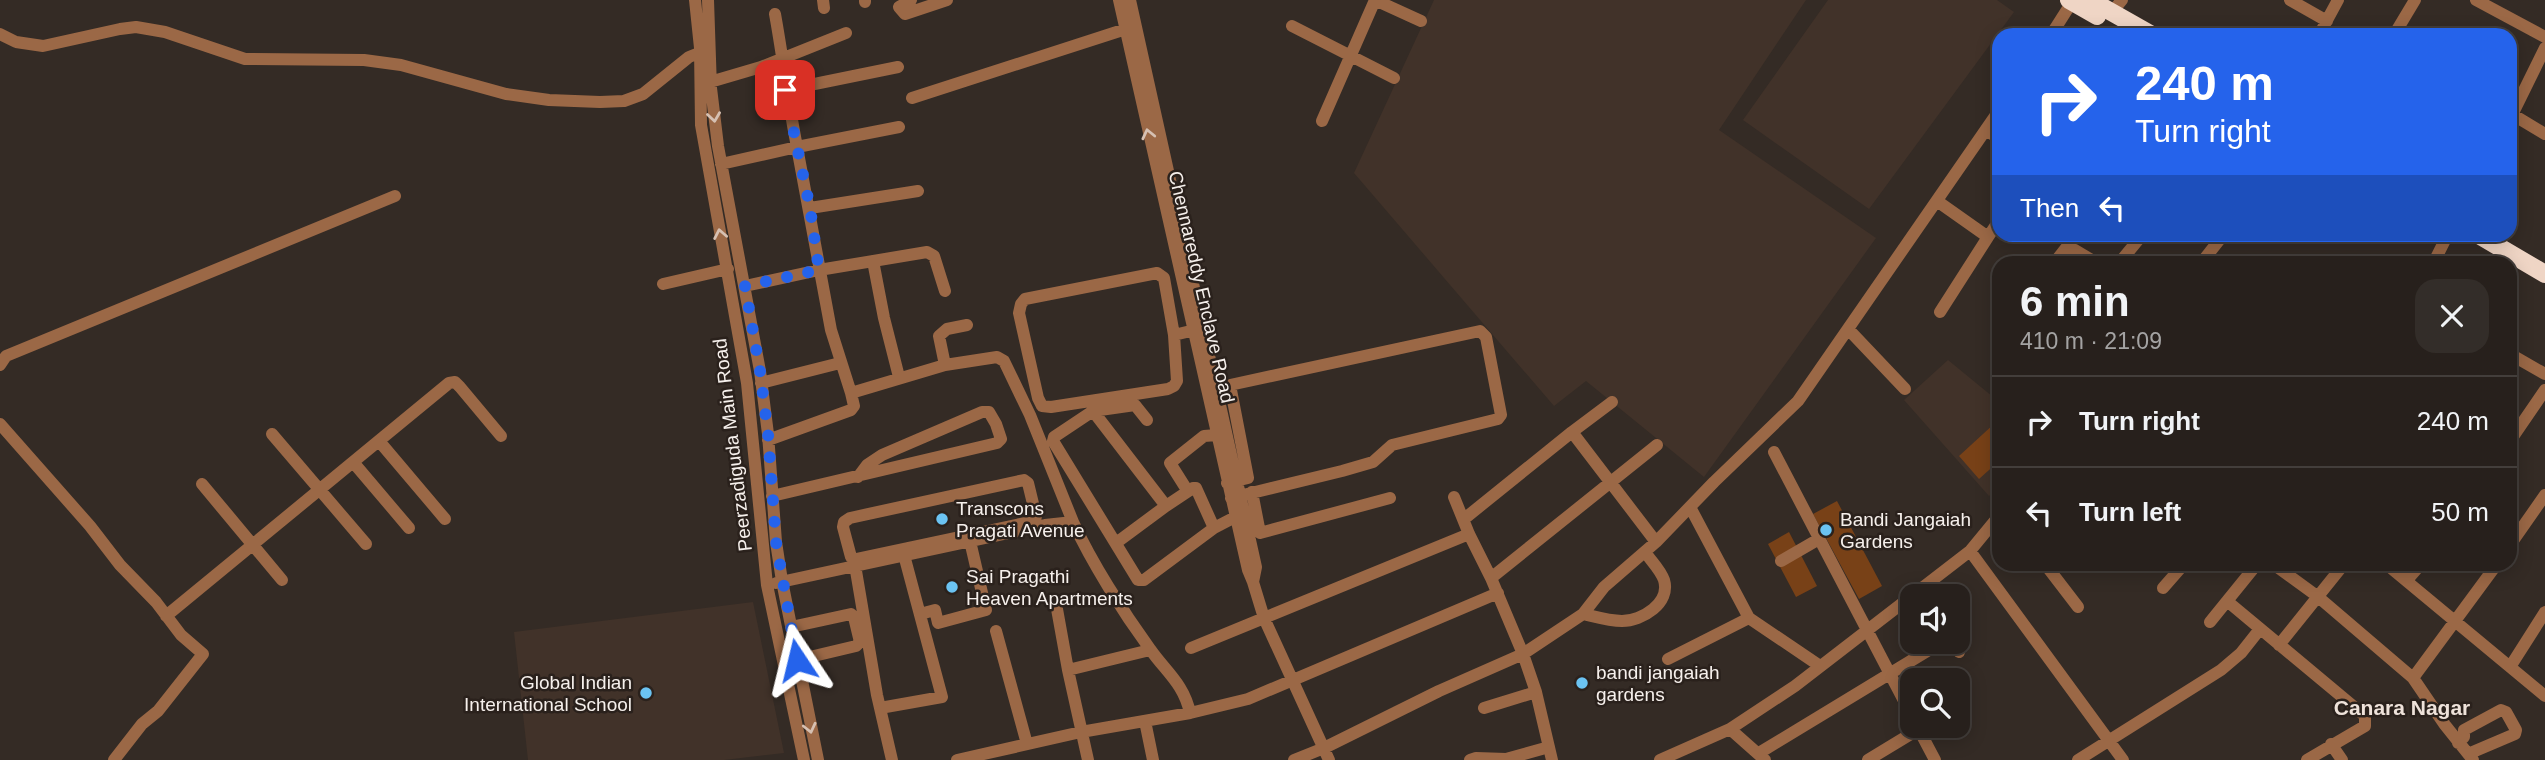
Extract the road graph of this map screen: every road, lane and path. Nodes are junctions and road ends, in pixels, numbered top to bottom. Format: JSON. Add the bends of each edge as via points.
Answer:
{"nodes":[{"id":1,"x":724,"y":0,"type":"edge"},
{"id":2,"x":1119,"y":0,"type":"edge"},
{"id":3,"x":1130,"y":0,"type":"edge"},
{"id":4,"x":1375,"y":0,"type":"edge"},
{"id":5,"x":2076,"y":0,"type":"edge"},
{"id":6,"x":2290,"y":0,"type":"edge"},
{"id":7,"x":2338,"y":0,"type":"edge"},
{"id":8,"x":2415,"y":0,"type":"edge"},
{"id":9,"x":2476,"y":0,"type":"edge"},
{"id":10,"x":704,"y":1,"type":"edge"},
{"id":11,"x":906,"y":1,"type":"edge"},
{"id":12,"x":944,"y":1,"type":"edge"},
{"id":13,"x":929,"y":3,"type":"edge"},
{"id":14,"x":2493,"y":4,"type":"edge"},
{"id":15,"x":2117,"y":6,"type":"edge"},
{"id":16,"x":775,"y":13,"type":"dead end"},
{"id":17,"x":1421,"y":21,"type":"dead end"},
{"id":18,"x":2327,"y":21,"type":"junction"},
{"id":19,"x":1292,"y":26,"type":"dead end"},
{"id":20,"x":1130,"y":28,"type":"junction"},
{"id":21,"x":2056,"y":28,"type":"edge"},
{"id":22,"x":2120,"y":28,"type":"edge"},
{"id":23,"x":2144,"y":28,"type":"edge"},
{"id":24,"x":2323,"y":28,"type":"edge"},
{"id":25,"x":2398,"y":28,"type":"edge"},
{"id":26,"x":846,"y":33,"type":"dead end"},
{"id":27,"x":0,"y":34,"type":"edge"},
{"id":28,"x":2545,"y":37,"type":"edge"},
{"id":29,"x":2545,"y":48,"type":"edge"},
{"id":30,"x":703,"y":50,"type":"junction"},
{"id":31,"x":783,"y":56,"type":"junction"},
{"id":32,"x":1350,"y":57,"type":"junction"},
{"id":33,"x":898,"y":66,"type":"dead end"},
{"id":34,"x":1394,"y":78,"type":"dead end"},
{"id":35,"x":710,"y":82,"type":"junction"},
{"id":36,"x":785,"y":90,"type":"junction"},
{"id":37,"x":912,"y":97,"type":"dead end"},
{"id":38,"x":2517,"y":102,"type":"edge"},
{"id":39,"x":2517,"y":119,"type":"edge"},
{"id":40,"x":1322,"y":121,"type":"dead end"},
{"id":41,"x":1992,"y":121,"type":"edge"},
{"id":42,"x":899,"y":127,"type":"dead end"},
{"id":43,"x":1986,"y":130,"type":"junction"},
{"id":44,"x":1992,"y":134,"type":"edge"},
{"id":45,"x":2545,"y":134,"type":"edge"},
{"id":46,"x":797,"y":147,"type":"junction"},
{"id":47,"x":721,"y":164,"type":"junction"},
{"id":48,"x":918,"y":191,"type":"dead end"},
{"id":49,"x":395,"y":196,"type":"dead end"},
{"id":50,"x":1937,"y":201,"type":"junction"},
{"id":51,"x":810,"y":208,"type":"junction"},
{"id":52,"x":1992,"y":232,"type":"edge"},
{"id":53,"x":1989,"y":237,"type":"junction"},
{"id":54,"x":2071,"y":242,"type":"edge"},
{"id":55,"x":2136,"y":242,"type":"edge"},
{"id":56,"x":2218,"y":242,"type":"edge"},
{"id":57,"x":2491,"y":242,"type":"edge"},
{"id":58,"x":2508,"y":242,"type":"edge"},
{"id":59,"x":2068,"y":246,"type":"junction"},
{"id":60,"x":2059,"y":256,"type":"edge"},
{"id":61,"x":2085,"y":256,"type":"edge"},
{"id":62,"x":2125,"y":256,"type":"edge"},
{"id":63,"x":2207,"y":256,"type":"edge"},
{"id":64,"x":2514,"y":256,"type":"edge"},
{"id":65,"x":2517,"y":258,"type":"edge"},
{"id":66,"x":873,"y":261,"type":"junction"},
{"id":67,"x":2545,"y":263,"type":"edge"},
{"id":68,"x":727,"y":269,"type":"junction"},
{"id":69,"x":819,"y":270,"type":"junction"},
{"id":70,"x":2545,"y":274,"type":"edge"},
{"id":71,"x":663,"y":284,"type":"dead end"},
{"id":72,"x":745,"y":286,"type":"junction"},
{"id":73,"x":945,"y":291,"type":"dead end"},
{"id":74,"x":1940,"y":312,"type":"dead end"},
{"id":75,"x":967,"y":325,"type":"dead end"},
{"id":76,"x":1197,"y":329,"type":"junction"},
{"id":77,"x":1849,"y":330,"type":"junction"},
{"id":78,"x":1174,"y":335,"type":"junction"},
{"id":79,"x":2517,"y":358,"type":"edge"},
{"id":80,"x":840,"y":363,"type":"junction"},
{"id":81,"x":0,"y":365,"type":"edge"},
{"id":82,"x":945,"y":365,"type":"junction"},
{"id":83,"x":2545,"y":374,"type":"edge"},
{"id":84,"x":899,"y":377,"type":"junction"},
{"id":85,"x":1209,"y":382,"type":"junction"},
{"id":86,"x":761,"y":383,"type":"junction"},
{"id":87,"x":1905,"y":389,"type":"dead end"},
{"id":88,"x":2545,"y":390,"type":"edge"},
{"id":89,"x":851,"y":393,"type":"junction"},
{"id":90,"x":1612,"y":402,"type":"dead end"},
{"id":91,"x":1093,"y":411,"type":"junction"},
{"id":92,"x":1147,"y":420,"type":"dead end"},
{"id":93,"x":0,"y":424,"type":"edge"},
{"id":94,"x":1572,"y":432,"type":"junction"},
{"id":95,"x":2517,"y":432,"type":"edge"},
{"id":96,"x":272,"y":434,"type":"dead end"},
{"id":97,"x":1217,"y":435,"type":"junction"},
{"id":98,"x":500,"y":436,"type":"dead end"},
{"id":99,"x":768,"y":440,"type":"junction"},
{"id":100,"x":379,"y":441,"type":"junction"},
{"id":101,"x":1657,"y":445,"type":"dead end"},
{"id":102,"x":1774,"y":452,"type":"dead end"},
{"id":103,"x":353,"y":462,"type":"junction"},
{"id":104,"x":858,"y":477,"type":"junction"},
{"id":105,"x":1237,"y":481,"type":"junction"},
{"id":106,"x":202,"y":484,"type":"dead end"},
{"id":107,"x":1611,"y":484,"type":"junction"},
{"id":108,"x":320,"y":489,"type":"junction"},
{"id":109,"x":1187,"y":490,"type":"junction"},
{"id":110,"x":1241,"y":495,"type":"junction"},
{"id":111,"x":2545,"y":495,"type":"edge"},
{"id":112,"x":772,"y":496,"type":"junction"},
{"id":113,"x":1454,"y":497,"type":"dead end"},
{"id":114,"x":1390,"y":498,"type":"dead end"},
{"id":115,"x":1166,"y":506,"type":"junction"},
{"id":116,"x":1690,"y":507,"type":"junction"},
{"id":117,"x":1239,"y":515,"type":"junction"},
{"id":118,"x":445,"y":519,"type":"dead end"},
{"id":119,"x":1464,"y":519,"type":"junction"},
{"id":120,"x":1073,"y":522,"type":"junction"},
{"id":121,"x":1992,"y":524,"type":"edge"},
{"id":122,"x":409,"y":528,"type":"dead end"},
{"id":123,"x":1214,"y":528,"type":"junction"},
{"id":124,"x":1469,"y":534,"type":"junction"},
{"id":125,"x":2517,"y":535,"type":"edge"},
{"id":126,"x":1819,"y":539,"type":"junction"},
{"id":127,"x":970,"y":541,"type":"junction"},
{"id":128,"x":1657,"y":542,"type":"junction"},
{"id":129,"x":1116,"y":543,"type":"junction"},
{"id":130,"x":366,"y":544,"type":"dead end"},
{"id":131,"x":253,"y":545,"type":"junction"},
{"id":132,"x":1970,"y":551,"type":"junction"},
{"id":133,"x":1645,"y":552,"type":"junction"},
{"id":134,"x":904,"y":555,"type":"junction"},
{"id":135,"x":853,"y":561,"type":"junction"},
{"id":136,"x":1781,"y":561,"type":"dead end"},
{"id":137,"x":2050,"y":571,"type":"edge"},
{"id":138,"x":2176,"y":571,"type":"edge"},
{"id":139,"x":2251,"y":571,"type":"edge"},
{"id":140,"x":2283,"y":571,"type":"edge"},
{"id":141,"x":2338,"y":571,"type":"edge"},
{"id":142,"x":2395,"y":571,"type":"edge"},
{"id":143,"x":2415,"y":571,"type":"edge"},
{"id":144,"x":2492,"y":571,"type":"edge"},
{"id":145,"x":1491,"y":578,"type":"junction"},
{"id":146,"x":282,"y":580,"type":"dead end"},
{"id":147,"x":2407,"y":580,"type":"junction"},
{"id":148,"x":782,"y":581,"type":"junction"},
{"id":149,"x":767,"y":584,"type":"junction"},
{"id":150,"x":1932,"y":584,"type":"edge"},
{"id":151,"x":2163,"y":588,"type":"dead end"},
{"id":152,"x":1498,"y":593,"type":"junction"},
{"id":153,"x":2317,"y":596,"type":"junction"},
{"id":154,"x":2227,"y":601,"type":"junction"},
{"id":155,"x":2078,"y":607,"type":"dead end"},
{"id":156,"x":1900,"y":608,"type":"edge"},
{"id":157,"x":1057,"y":609,"type":"dead end"},
{"id":158,"x":2545,"y":612,"type":"edge"},
{"id":159,"x":920,"y":614,"type":"junction"},
{"id":160,"x":1583,"y":614,"type":"junction"},
{"id":161,"x":166,"y":616,"type":"junction"},
{"id":162,"x":1264,"y":618,"type":"junction"},
{"id":163,"x":1749,"y":618,"type":"junction"},
{"id":164,"x":2210,"y":622,"type":"dead end"},
{"id":165,"x":2456,"y":622,"type":"junction"},
{"id":166,"x":791,"y":627,"type":"junction"},
{"id":167,"x":2260,"y":629,"type":"junction"},
{"id":168,"x":1866,"y":630,"type":"junction"},
{"id":169,"x":996,"y":631,"type":"dead end"},
{"id":170,"x":2279,"y":645,"type":"junction"},
{"id":171,"x":1191,"y":648,"type":"dead end"},
{"id":172,"x":1150,"y":650,"type":"junction"},
{"id":173,"x":1524,"y":654,"type":"junction"},
{"id":174,"x":1924,"y":654,"type":"edge"},
{"id":175,"x":1668,"y":659,"type":"dead end"},
{"id":176,"x":797,"y":660,"type":"junction"},
{"id":177,"x":1820,"y":666,"type":"junction"},
{"id":178,"x":2510,"y":667,"type":"junction"},
{"id":179,"x":1068,"y":670,"type":"junction"},
{"id":180,"x":1890,"y":676,"type":"junction"},
{"id":181,"x":2413,"y":678,"type":"junction"},
{"id":182,"x":1293,"y":681,"type":"junction"},
{"id":183,"x":1536,"y":692,"type":"junction"},
{"id":184,"x":1900,"y":694,"type":"edge"},
{"id":185,"x":2545,"y":696,"type":"edge"},
{"id":186,"x":880,"y":708,"type":"junction"},
{"id":187,"x":1484,"y":708,"type":"dead end"},
{"id":188,"x":1190,"y":713,"type":"junction"},
{"id":189,"x":1145,"y":721,"type":"junction"},
{"id":190,"x":1730,"y":729,"type":"junction"},
{"id":191,"x":1081,"y":732,"type":"junction"},
{"id":192,"x":1900,"y":736,"type":"edge"},
{"id":193,"x":1923,"y":738,"type":"edge"},
{"id":194,"x":2109,"y":741,"type":"junction"},
{"id":195,"x":2458,"y":743,"type":"junction"},
{"id":196,"x":1027,"y":744,"type":"junction"},
{"id":197,"x":2331,"y":744,"type":"junction"},
{"id":198,"x":1550,"y":753,"type":"edge"},
{"id":199,"x":1326,"y":754,"type":"edge"},
{"id":200,"x":1762,"y":757,"type":"edge"},
{"id":201,"x":2471,"y":757,"type":"edge"},
{"id":202,"x":114,"y":760,"type":"edge"},
{"id":203,"x":804,"y":760,"type":"edge"},
{"id":204,"x":818,"y":760,"type":"edge"},
{"id":205,"x":892,"y":760,"type":"edge"},
{"id":206,"x":957,"y":760,"type":"edge"},
{"id":207,"x":1088,"y":760,"type":"edge"},
{"id":208,"x":1153,"y":760,"type":"edge"},
{"id":209,"x":1294,"y":760,"type":"edge"},
{"id":210,"x":1470,"y":760,"type":"edge"},
{"id":211,"x":1660,"y":760,"type":"edge"},
{"id":212,"x":1868,"y":760,"type":"edge"},
{"id":213,"x":1935,"y":760,"type":"edge"},
{"id":214,"x":2078,"y":760,"type":"edge"},
{"id":215,"x":2123,"y":760,"type":"edge"},
{"id":216,"x":2307,"y":760,"type":"edge"},
{"id":217,"x":2342,"y":760,"type":"edge"}],
"edges":[{"from":1,"to":10,"type":"street"},
{"from":2,"to":20,"type":"street","name":"Chennareddy Enclave Road"},
{"from":3,"to":20,"type":"street","name":"Chennareddy Enclave Road"},
{"from":4,"to":17,"type":"street"},
{"from":4,"to":32,"type":"street"},
{"from":5,"to":15,"type":"highway"},
{"from":5,"to":21,"type":"street"},
{"from":5,"to":22,"type":"highway"},
{"from":6,"to":18,"type":"street"},
{"from":7,"to":18,"type":"street"},
{"from":8,"to":25,"type":"street"},
{"from":9,"to":14,"type":"street"},
{"from":10,"to":30,"type":"street","name":"Peerzadiguda Main Road"},
{"from":11,"to":13,"type":"street","via":[[899,7],[905,14]]},
{"from":12,"to":13,"type":"street"},
{"from":14,"to":28,"type":"street"},
{"from":15,"to":23,"type":"highway"},
{"from":16,"to":31,"type":"street"},
{"from":18,"to":24,"type":"street"},
{"from":19,"to":32,"type":"street"},
{"from":20,"to":37,"type":"street"},
{"from":20,"to":76,"type":"street","name":"Chennareddy Enclave Road"},
{"from":26,"to":31,"type":"street"},
{"from":27,"to":30,"type":"street","via":[[43,47],[136,27],[245,59],[376,61],[506,94],[600,102],[624,102],[643,94]]},
{"from":29,"to":38,"type":"street"},
{"from":30,"to":35,"type":"street","name":"Peerzadiguda Main Road"},
{"from":68,"to":30,"type":"street","name":"Peerzadiguda Main Road","one_way":true,"via":[[701,125]]},
{"from":31,"to":35,"type":"street"},
{"from":31,"to":36,"type":"street"},
{"from":32,"to":34,"type":"street"},
{"from":32,"to":40,"type":"street"},
{"from":33,"to":36,"type":"street"},
{"from":35,"to":47,"type":"street","name":"Peerzadiguda Main Road","one_way":true},
{"from":36,"to":46,"type":"street"},
{"from":39,"to":45,"type":"street"},
{"from":41,"to":43,"type":"street"},
{"from":42,"to":46,"type":"street"},
{"from":43,"to":44,"type":"street"},
{"from":43,"to":50,"type":"street"},
{"from":46,"to":47,"type":"street"},
{"from":46,"to":51,"type":"street"},
{"from":47,"to":72,"type":"street","name":"Peerzadiguda Main Road"},
{"from":48,"to":51,"type":"street"},
{"from":49,"to":81,"type":"street","via":[[6,356]]},
{"from":50,"to":53,"type":"street"},
{"from":50,"to":77,"type":"street"},
{"from":51,"to":69,"type":"street"},
{"from":52,"to":53,"type":"street"},
{"from":53,"to":74,"type":"street"},
{"from":54,"to":59,"type":"street"},
{"from":55,"to":62,"type":"street"},
{"from":56,"to":63,"type":"street"},
{"from":57,"to":64,"type":"highway"},
{"from":58,"to":67,"type":"highway"},
{"from":59,"to":60,"type":"street"},
{"from":59,"to":61,"type":"street"},
{"from":65,"to":70,"type":"highway"},
{"from":66,"to":69,"type":"street"},
{"from":66,"to":73,"type":"street","via":[[931,253]]},
{"from":66,"to":84,"type":"street"},
{"from":68,"to":71,"type":"street"},
{"from":68,"to":149,"type":"street","name":"Peerzadiguda Main Road","via":[[747,383]]},
{"from":69,"to":72,"type":"street"},
{"from":69,"to":80,"type":"street"},
{"from":72,"to":86,"type":"street","name":"Peerzadiguda Main Road"},
{"from":75,"to":82,"type":"street","via":[[947,329],[939,336]]},
{"from":76,"to":78,"type":"street"},
{"from":76,"to":85,"type":"street","name":"Chennareddy Enclave Road"},
{"from":77,"to":87,"type":"street"},
{"from":77,"to":116,"type":"street","via":[[1798,401]]},
{"from":78,"to":78,"type":"street","via":[[1164,278],[1157,272],[1025,299],[1019,313],[1042,406],[1174,386]]},
{"from":79,"to":83,"type":"street"},
{"from":80,"to":86,"type":"street"},
{"from":80,"to":89,"type":"street"},
{"from":82,"to":84,"type":"street"},
{"from":82,"to":120,"type":"street","via":[[998,357],[1004,361]]},
{"from":84,"to":89,"type":"street"},
{"from":85,"to":97,"type":"street","name":"Chennareddy Enclave Road"},
{"from":85,"to":105,"type":"street","name":"Chennareddy Enclave Road"},
{"from":86,"to":99,"type":"street","name":"Peerzadiguda Main Road"},
{"from":88,"to":95,"type":"street"},
{"from":89,"to":99,"type":"street","via":[[851,410]]},
{"from":90,"to":94,"type":"street"},
{"from":91,"to":92,"type":"street","via":[[1135,405]]},
{"from":91,"to":115,"type":"street"},
{"from":91,"to":129,"type":"street","via":[[1053,441]]},
{"from":93,"to":161,"type":"street"},
{"from":94,"to":107,"type":"street"},
{"from":94,"to":119,"type":"street"},
{"from":96,"to":108,"type":"street"},
{"from":97,"to":105,"type":"street","name":"Chennareddy Enclave Road"},
{"from":97,"to":109,"type":"street","via":[[1204,436],[1170,463]]},
{"from":98,"to":100,"type":"street","via":[[455,382]]},
{"from":99,"to":112,"type":"street","name":"Peerzadiguda Main Road"},
{"from":100,"to":103,"type":"street"},
{"from":100,"to":118,"type":"street"},
{"from":101,"to":107,"type":"street"},
{"from":102,"to":126,"type":"street"},
{"from":103,"to":108,"type":"street"},
{"from":103,"to":122,"type":"street"},
{"from":104,"to":104,"type":"street","via":[[997,443],[1001,439],[989,412],[982,412],[882,455]]},
{"from":104,"to":112,"type":"street"},
{"from":105,"to":110,"type":"street","name":"Chennareddy Enclave Road"},
{"from":105,"to":110,"type":"street","via":[[1230,385],[1480,331],[1486,337],[1499,419],[1392,445],[1373,462]]},
{"from":106,"to":131,"type":"street"},
{"from":107,"to":128,"type":"street"},
{"from":107,"to":145,"type":"street"},
{"from":108,"to":130,"type":"street"},
{"from":108,"to":131,"type":"street"},
{"from":109,"to":115,"type":"street"},
{"from":109,"to":123,"type":"street","via":[[1196,488]]},
{"from":110,"to":114,"type":"street","via":[[1260,533]]},
{"from":110,"to":117,"type":"street","name":"Chennareddy Enclave Road"},
{"from":111,"to":125,"type":"street"},
{"from":112,"to":148,"type":"street","name":"Peerzadiguda Main Road"},
{"from":113,"to":119,"type":"street"},
{"from":115,"to":129,"type":"street"},
{"from":116,"to":128,"type":"street"},
{"from":116,"to":163,"type":"street"},
{"from":117,"to":123,"type":"street"},
{"from":117,"to":162,"type":"street","name":"Chennareddy Enclave Road","via":[[1256,567],[1253,582]]},
{"from":119,"to":124,"type":"street"},
{"from":120,"to":127,"type":"street"},
{"from":120,"to":172,"type":"street"},
{"from":121,"to":132,"type":"street"},
{"from":123,"to":129,"type":"street","via":[[1140,581]]},
{"from":124,"to":145,"type":"street"},
{"from":124,"to":162,"type":"street"},
{"from":126,"to":136,"type":"street"},
{"from":126,"to":168,"type":"street"},
{"from":127,"to":134,"type":"street"},
{"from":127,"to":159,"type":"street","via":[[986,610],[939,623],[934,610]]},
{"from":128,"to":133,"type":"street"},
{"from":131,"to":146,"type":"street"},
{"from":131,"to":161,"type":"street"},
{"from":132,"to":150,"type":"street"},
{"from":132,"to":194,"type":"street"},
{"from":133,"to":160,"type":"street","via":[[1604,587]]},
{"from":133,"to":160,"type":"street","via":[[1664,582],[1658,605],[1630,621]]},
{"from":134,"to":135,"type":"street"},
{"from":134,"to":159,"type":"street"},
{"from":135,"to":135,"type":"street","via":[[843,527],[850,518],[1024,480],[1028,483],[1035,520]]},
{"from":135,"to":148,"type":"street"},
{"from":135,"to":186,"type":"street"},
{"from":137,"to":155,"type":"street"},
{"from":138,"to":151,"type":"street"},
{"from":139,"to":154,"type":"street"},
{"from":140,"to":153,"type":"street"},
{"from":141,"to":153,"type":"street"},
{"from":142,"to":147,"type":"street"},
{"from":143,"to":147,"type":"street"},
{"from":144,"to":165,"type":"street"},
{"from":145,"to":152,"type":"street"},
{"from":147,"to":165,"type":"street"},
{"from":148,"to":149,"type":"street"},
{"from":148,"to":166,"type":"street","name":"Peerzadiguda Main Road"},
{"from":149,"to":203,"type":"street","name":"Peerzadiguda Main Road"},
{"from":152,"to":173,"type":"street"},
{"from":152,"to":182,"type":"street"},
{"from":153,"to":170,"type":"street"},
{"from":153,"to":181,"type":"street"},
{"from":154,"to":164,"type":"street"},
{"from":154,"to":167,"type":"street"},
{"from":156,"to":168,"type":"street"},
{"from":157,"to":179,"type":"street"},
{"from":158,"to":178,"type":"street"},
{"from":159,"to":186,"type":"street","via":[[942,697]]},
{"from":160,"to":173,"type":"street"},
{"from":161,"to":202,"type":"street","via":[[203,654]]},
{"from":162,"to":171,"type":"street"},
{"from":162,"to":182,"type":"street","name":"Chennareddy Enclave Road"},
{"from":163,"to":175,"type":"street"},
{"from":163,"to":177,"type":"street"},
{"from":165,"to":178,"type":"street"},
{"from":165,"to":181,"type":"street"},
{"from":166,"to":176,"type":"street","name":"Peerzadiguda Main Road"},
{"from":166,"to":176,"type":"street","via":[[851,614],[860,642]]},
{"from":167,"to":170,"type":"street"},
{"from":167,"to":194,"type":"street","via":[[2221,670]]},
{"from":168,"to":177,"type":"street"},
{"from":168,"to":180,"type":"street"},
{"from":169,"to":196,"type":"street"},
{"from":170,"to":197,"type":"street","via":[[2365,716],[2365,726]]},
{"from":172,"to":179,"type":"street"},
{"from":172,"to":188,"type":"street","via":[[1186,695]]},
{"from":173,"to":183,"type":"street"},
{"from":173,"to":199,"type":"street","via":[[1439,691]]},
{"from":174,"to":180,"type":"street"},
{"from":176,"to":204,"type":"street","name":"Peerzadiguda Main Road","one_way":true},
{"from":177,"to":190,"type":"street"},
{"from":178,"to":185,"type":"street"},
{"from":179,"to":191,"type":"street"},
{"from":180,"to":184,"type":"street"},
{"from":180,"to":200,"type":"street"},
{"from":181,"to":195,"type":"street"},
{"from":182,"to":188,"type":"street","via":[[1248,699]]},
{"from":182,"to":199,"type":"street","name":"Chennareddy Enclave Road"},
{"from":183,"to":187,"type":"street"},
{"from":183,"to":198,"type":"street"},
{"from":186,"to":205,"type":"street"},
{"from":188,"to":189,"type":"street"},
{"from":189,"to":191,"type":"street"},
{"from":189,"to":208,"type":"street"},
{"from":190,"to":200,"type":"street"},
{"from":190,"to":211,"type":"street"},
{"from":191,"to":196,"type":"street"},
{"from":191,"to":207,"type":"street"},
{"from":192,"to":212,"type":"street"},
{"from":193,"to":213,"type":"street"},
{"from":194,"to":214,"type":"street"},
{"from":194,"to":215,"type":"street"},
{"from":195,"to":201,"type":"street"},
{"from":195,"to":201,"type":"street","via":[[2464,730],[2501,710],[2506,712],[2515,734]]},
{"from":196,"to":206,"type":"street"},
{"from":197,"to":216,"type":"street"},
{"from":197,"to":217,"type":"street"},
{"from":198,"to":210,"type":"street"},
{"from":199,"to":209,"type":"street"}]}
